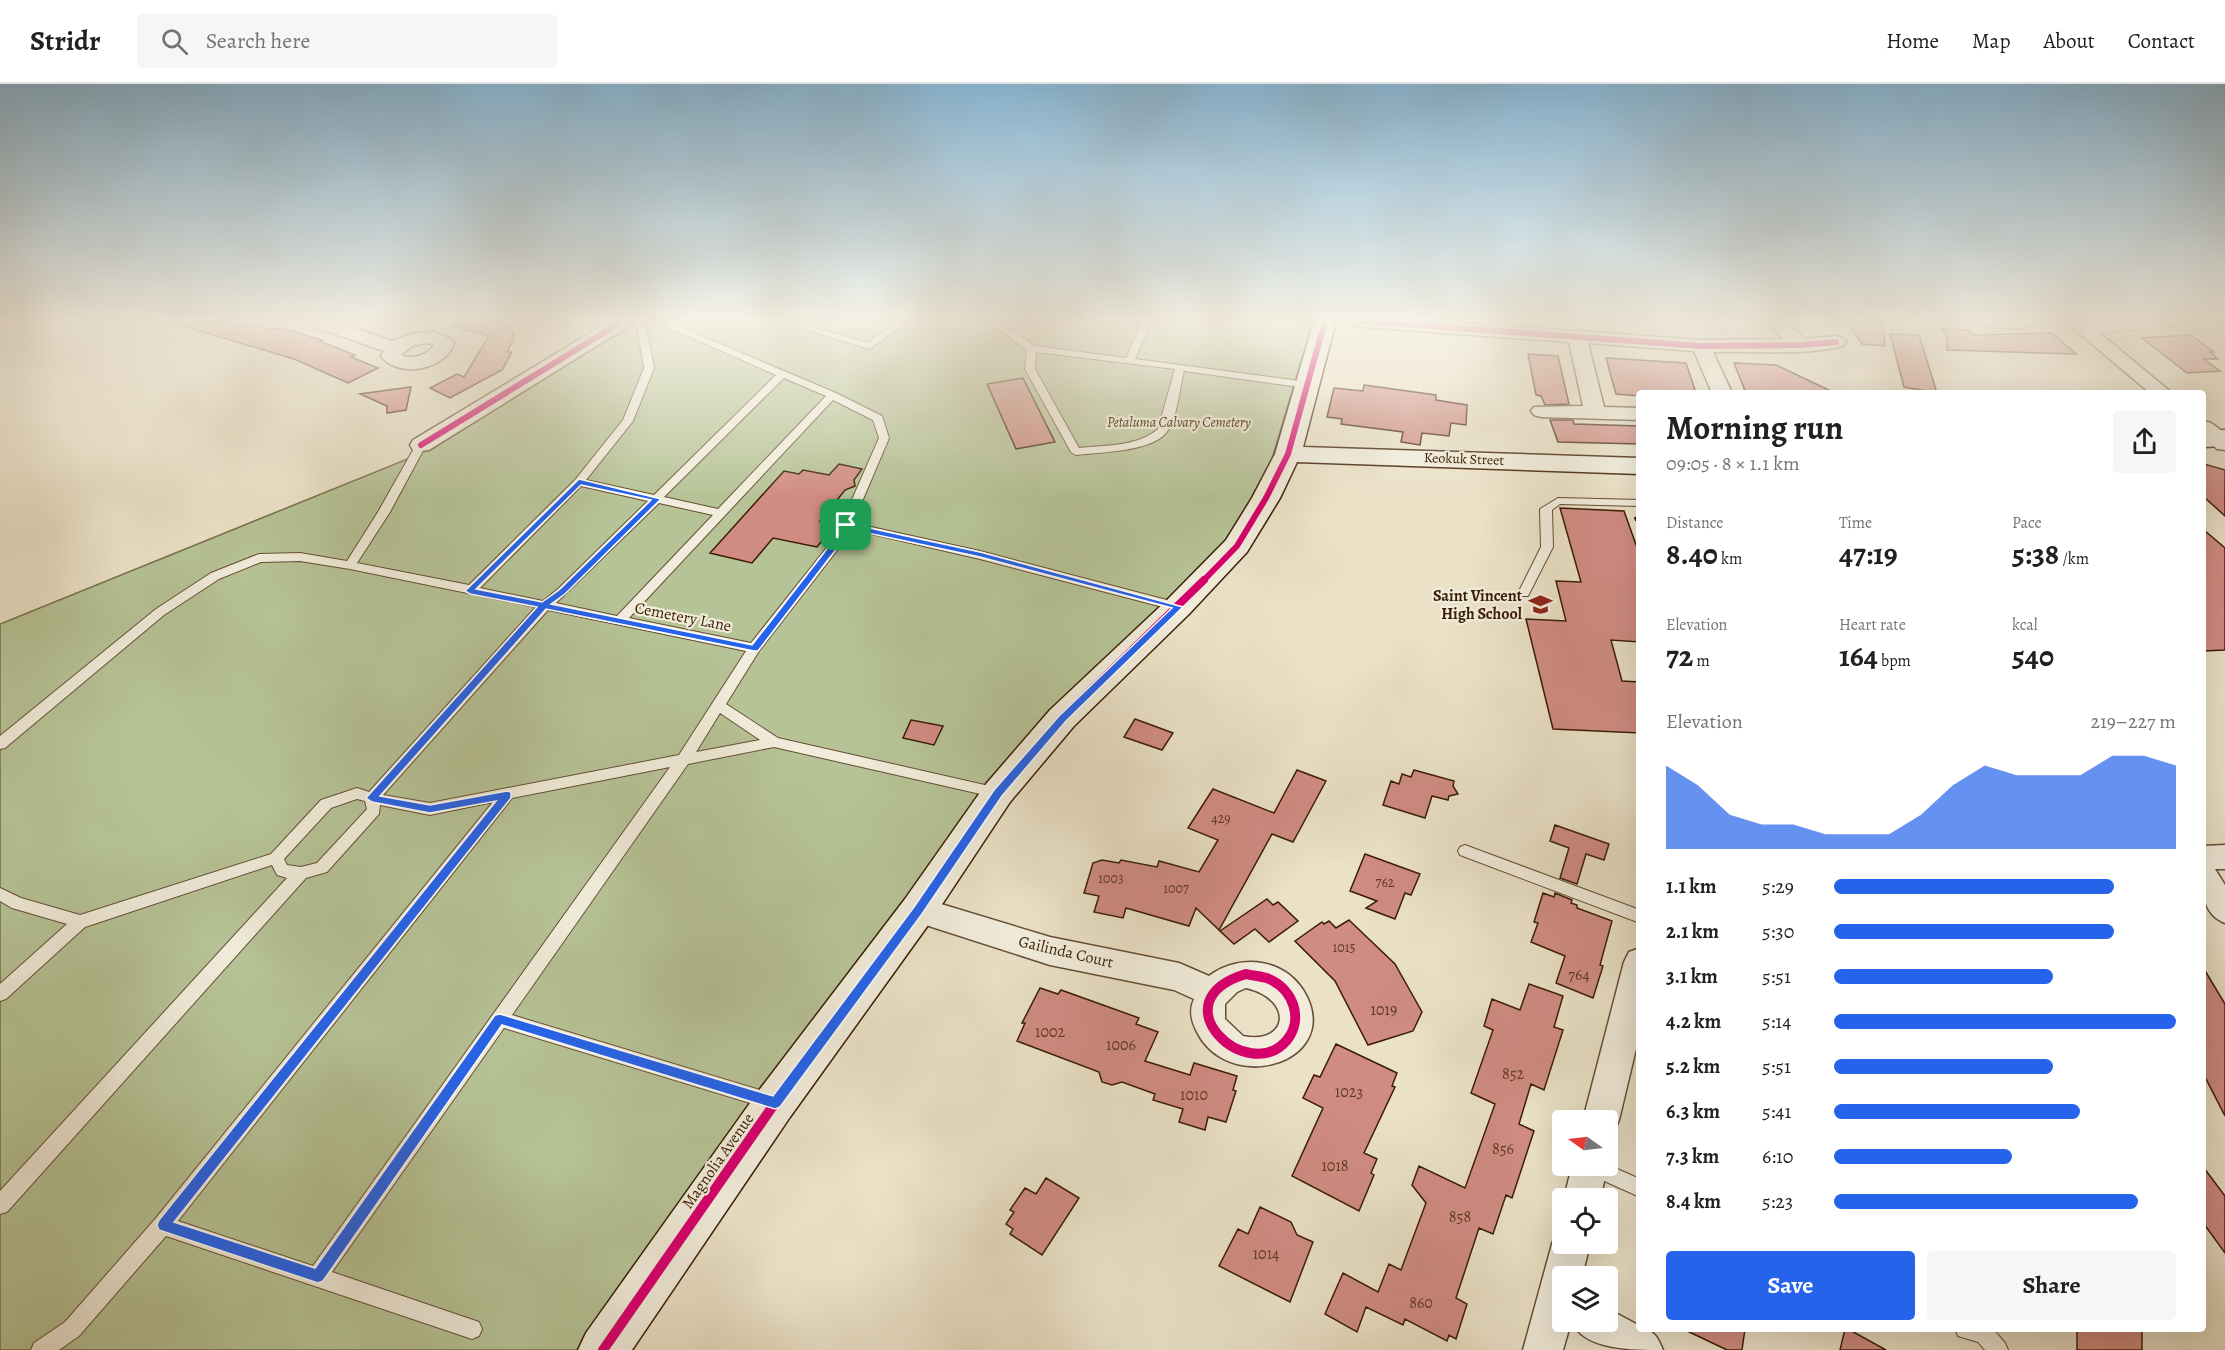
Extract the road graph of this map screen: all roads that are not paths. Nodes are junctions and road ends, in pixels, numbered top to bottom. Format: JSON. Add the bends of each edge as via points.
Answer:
{"nodes":[{"id":1,"x":527,"y":380,"type":"edge"},
{"id":2,"x":644,"y":380,"type":"edge"},
{"id":3,"x":777,"y":380,"type":"edge"},
{"id":4,"x":797,"y":380,"type":"edge"},
{"id":5,"x":1036,"y":380,"type":"edge"},
{"id":6,"x":1176,"y":380,"type":"edge"},
{"id":7,"x":1272,"y":380,"type":"edge"},
{"id":8,"x":1308,"y":380,"type":"edge"},
{"id":9,"x":1587,"y":380,"type":"edge"},
{"id":10,"x":2146,"y":380,"type":"edge"},
{"id":11,"x":1307,"y":385,"type":"junction"},
{"id":12,"x":2158,"y":390,"type":"edge"},
{"id":13,"x":832,"y":395,"type":"junction"},
{"id":14,"x":1541,"y":411,"type":"dead end"},
{"id":15,"x":1595,"y":413,"type":"junction"},
{"id":16,"x":1636,"y":414,"type":"edge"},
{"id":17,"x":421,"y":445,"type":"joint"},
{"id":18,"x":1288,"y":454,"type":"junction"},
{"id":19,"x":1636,"y":466,"type":"edge"},
{"id":20,"x":579,"y":482,"type":"junction"},
{"id":21,"x":657,"y":499,"type":"junction"},
{"id":22,"x":1636,"y":503,"type":"edge"},
{"id":23,"x":720,"y":513,"type":"junction"},
{"id":24,"x":846,"y":525,"type":"junction"},
{"id":25,"x":350,"y":565,"type":"junction"},
{"id":26,"x":470,"y":591,"type":"junction"},
{"id":27,"x":1524,"y":593,"type":"dead end"},
{"id":28,"x":544,"y":606,"type":"junction"},
{"id":29,"x":1178,"y":607,"type":"junction"},
{"id":30,"x":619,"y":621,"type":"junction"},
{"id":31,"x":754,"y":648,"type":"junction"},
{"id":32,"x":719,"y":706,"type":"junction"},
{"id":33,"x":774,"y":742,"type":"junction"},
{"id":34,"x":0,"y":744,"type":"edge"},
{"id":35,"x":684,"y":759,"type":"junction"},
{"id":36,"x":998,"y":793,"type":"junction"},
{"id":37,"x":507,"y":795,"type":"junction"},
{"id":38,"x":372,"y":798,"type":"junction"},
{"id":39,"x":1465,"y":851,"type":"dead end"},
{"id":40,"x":2225,"y":857,"type":"edge"},
{"id":41,"x":276,"y":858,"type":"junction"},
{"id":42,"x":2206,"y":858,"type":"edge"},
{"id":43,"x":301,"y":873,"type":"junction"},
{"id":44,"x":2206,"y":881,"type":"edge"},
{"id":45,"x":0,"y":894,"type":"edge"},
{"id":46,"x":2225,"y":909,"type":"edge"},
{"id":47,"x":918,"y":910,"type":"junction"},
{"id":48,"x":1636,"y":915,"type":"edge"},
{"id":49,"x":80,"y":922,"type":"junction"},
{"id":50,"x":1636,"y":978,"type":"edge"},
{"id":51,"x":1213,"y":993,"type":"dead end"},
{"id":52,"x":0,"y":994,"type":"edge"},
{"id":53,"x":500,"y":1019,"type":"junction"},
{"id":54,"x":775,"y":1103,"type":"junction"},
{"id":55,"x":1603,"y":1110,"type":"edge"},
{"id":56,"x":1613,"y":1176,"type":"edge"},
{"id":57,"x":1636,"y":1186,"type":"edge"},
{"id":58,"x":0,"y":1204,"type":"edge"},
{"id":59,"x":163,"y":1225,"type":"junction"},
{"id":60,"x":318,"y":1276,"type":"junction"},
{"id":61,"x":1552,"y":1322,"type":"edge"},
{"id":62,"x":472,"y":1329,"type":"dead end"},
{"id":63,"x":1610,"y":1332,"type":"edge"},
{"id":64,"x":1976,"y":1332,"type":"edge"},
{"id":65,"x":41,"y":1350,"type":"edge"},
{"id":66,"x":603,"y":1350,"type":"edge"},
{"id":67,"x":1543,"y":1350,"type":"edge"},
{"id":68,"x":1643,"y":1350,"type":"edge"},
{"id":69,"x":1998,"y":1350,"type":"edge"}],
"edges":[{"from":1,"to":17,"type":"street"},
{"from":2,"to":20,"type":"lane","via":[[628,421]]},
{"from":3,"to":21,"type":"lane"},
{"from":4,"to":13,"type":"lane"},
{"from":5,"to":6,"type":"lane","via":[[1076,452],[1155,438],[1163,429]]},
{"from":7,"to":11,"type":"lane"},
{"from":8,"to":11,"type":"street","name":"Magnolia Avenue"},
{"from":9,"to":15,"type":"street"},
{"from":10,"to":12,"type":"street"},
{"from":11,"to":18,"type":"street","name":"Magnolia Avenue"},
{"from":13,"to":23,"type":"lane"},
{"from":13,"to":24,"type":"lane","via":[[878,418],[884,438]]},
{"from":14,"to":15,"type":"street"},
{"from":15,"to":16,"type":"street"},
{"from":17,"to":25,"type":"lane"},
{"from":18,"to":19,"type":"street","name":"Keokuk Street"},
{"from":18,"to":29,"type":"street","name":"Magnolia Avenue","via":[[1237,546]]},
{"from":20,"to":21,"type":"lane"},
{"from":20,"to":26,"type":"lane"},
{"from":21,"to":23,"type":"lane"},
{"from":21,"to":28,"type":"lane"},
{"from":22,"to":27,"type":"lane","via":[[1558,501],[1546,509],[1547,547]]},
{"from":23,"to":30,"type":"lane"},
{"from":24,"to":29,"type":"lane","via":[[980,555]]},
{"from":24,"to":31,"type":"lane","via":[[841,537]]},
{"from":25,"to":26,"type":"lane","name":"Cemetery Lane"},
{"from":25,"to":34,"type":"lane","name":"Cemetery Lane","via":[[300,557],[259,558],[215,576],[160,612]]},
{"from":26,"to":28,"type":"lane","name":"Cemetery Lane"},
{"from":28,"to":30,"type":"lane","name":"Cemetery Lane"},
{"from":28,"to":38,"type":"lane"},
{"from":29,"to":36,"type":"street","name":"Magnolia Avenue","via":[[1062,718]]},
{"from":30,"to":31,"type":"lane","name":"Cemetery Lane"},
{"from":31,"to":32,"type":"lane"},
{"from":32,"to":33,"type":"lane"},
{"from":32,"to":35,"type":"lane"},
{"from":33,"to":35,"type":"lane"},
{"from":33,"to":36,"type":"lane"},
{"from":35,"to":37,"type":"lane"},
{"from":35,"to":53,"type":"lane"},
{"from":36,"to":47,"type":"street","name":"Magnolia Avenue"},
{"from":37,"to":38,"type":"lane","via":[[430,809]]},
{"from":37,"to":59,"type":"lane"},
{"from":38,"to":41,"type":"lane","via":[[357,793],[327,804]]},
{"from":38,"to":43,"type":"lane","via":[[374,810],[322,868]]},
{"from":39,"to":48,"type":"lane"},
{"from":40,"to":42,"type":"street"},
{"from":41,"to":43,"type":"lane","via":[[282,871]]},
{"from":41,"to":49,"type":"lane"},
{"from":43,"to":58,"type":"lane"},
{"from":44,"to":46,"type":"street"},
{"from":45,"to":49,"type":"lane"},
{"from":47,"to":51,"type":"street","name":"Gailinda Court","via":[[1050,951],[1179,977]]},
{"from":47,"to":54,"type":"street","name":"Magnolia Avenue"},
{"from":49,"to":52,"type":"lane"},
{"from":50,"to":55,"type":"street"},
{"from":53,"to":54,"type":"lane"},
{"from":53,"to":60,"type":"lane"},
{"from":54,"to":66,"type":"street","name":"Magnolia Avenue"},
{"from":56,"to":57,"type":"lane"},
{"from":59,"to":60,"type":"lane"},
{"from":59,"to":65,"type":"lane","via":[[72,1329]]},
{"from":60,"to":62,"type":"lane"},
{"from":61,"to":67,"type":"street"},
{"from":63,"to":68,"type":"street"},
{"from":64,"to":69,"type":"lane","via":[[1984,1334]]}]}
